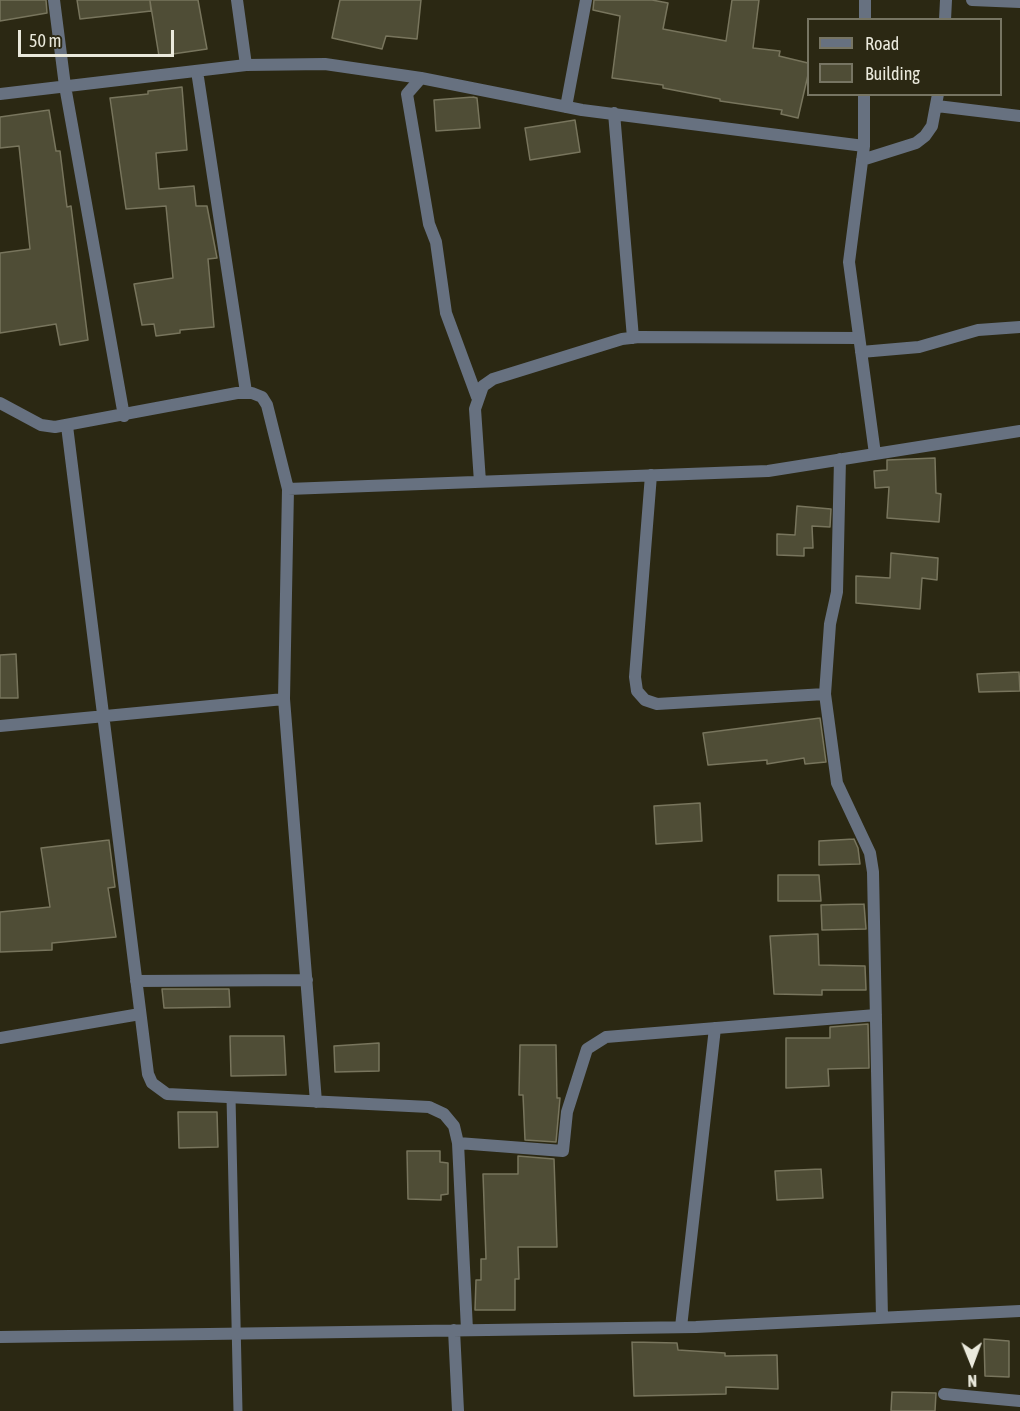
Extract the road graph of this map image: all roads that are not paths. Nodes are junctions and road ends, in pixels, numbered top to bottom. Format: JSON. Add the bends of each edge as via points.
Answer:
{"nodes":[{"id":1,"x":54,"y":0,"type":"edge"},
{"id":2,"x":237,"y":0,"type":"edge"},
{"id":3,"x":586,"y":0,"type":"edge"},
{"id":4,"x":865,"y":0,"type":"edge"},
{"id":5,"x":946,"y":0,"type":"edge"},
{"id":6,"x":972,"y":0,"type":"edge"},
{"id":7,"x":1020,"y":2,"type":"edge"},
{"id":8,"x":865,"y":18,"type":"edge"},
{"id":9,"x":945,"y":18,"type":"edge"},
{"id":10,"x":246,"y":65,"type":"junction"},
{"id":11,"x":197,"y":70,"type":"junction"},
{"id":12,"x":421,"y":78,"type":"junction"},
{"id":13,"x":65,"y":86,"type":"junction"},
{"id":14,"x":0,"y":94,"type":"edge"},
{"id":15,"x":864,"y":96,"type":"edge"},
{"id":16,"x":938,"y":100,"type":"edge"},
{"id":17,"x":566,"y":106,"type":"junction"},
{"id":18,"x":614,"y":113,"type":"junction"},
{"id":19,"x":1020,"y":116,"type":"edge"},
{"id":20,"x":864,"y":146,"type":"junction"},
{"id":21,"x":862,"y":160,"type":"junction"},
{"id":22,"x":1020,"y":327,"type":"edge"},
{"id":23,"x":633,"y":338,"type":"junction"},
{"id":24,"x":859,"y":338,"type":"junction"},
{"id":25,"x":861,"y":352,"type":"junction"},
{"id":26,"x":246,"y":393,"type":"junction"},
{"id":27,"x":477,"y":397,"type":"junction"},
{"id":28,"x":0,"y":403,"type":"edge"},
{"id":29,"x":124,"y":416,"type":"junction"},
{"id":30,"x":67,"y":426,"type":"junction"},
{"id":31,"x":1020,"y":430,"type":"edge"},
{"id":32,"x":875,"y":454,"type":"junction"},
{"id":33,"x":840,"y":459,"type":"junction"},
{"id":34,"x":651,"y":475,"type":"junction"},
{"id":35,"x":480,"y":482,"type":"junction"},
{"id":36,"x":288,"y":489,"type":"junction"},
{"id":37,"x":825,"y":694,"type":"junction"},
{"id":38,"x":284,"y":699,"type":"junction"},
{"id":39,"x":104,"y":716,"type":"junction"},
{"id":40,"x":0,"y":726,"type":"edge"},
{"id":41,"x":307,"y":980,"type":"junction"},
{"id":42,"x":136,"y":981,"type":"junction"},
{"id":43,"x":140,"y":1014,"type":"junction"},
{"id":44,"x":876,"y":1015,"type":"junction"},
{"id":45,"x":715,"y":1028,"type":"junction"},
{"id":46,"x":0,"y":1038,"type":"edge"},
{"id":47,"x":231,"y":1097,"type":"junction"},
{"id":48,"x":316,"y":1102,"type":"junction"},
{"id":49,"x":458,"y":1143,"type":"junction"},
{"id":50,"x":1020,"y":1311,"type":"edge"},
{"id":51,"x":882,"y":1318,"type":"junction"},
{"id":52,"x":681,"y":1327,"type":"junction"},
{"id":53,"x":454,"y":1330,"type":"junction"},
{"id":54,"x":467,"y":1330,"type":"junction"},
{"id":55,"x":237,"y":1333,"type":"junction"},
{"id":56,"x":0,"y":1337,"type":"edge"},
{"id":57,"x":944,"y":1394,"type":"dead end"},
{"id":58,"x":1020,"y":1401,"type":"edge"},
{"id":59,"x":238,"y":1411,"type":"edge"},
{"id":60,"x":458,"y":1411,"type":"edge"}],
"edges":[{"from":1,"to":13,"type":"street"},
{"from":2,"to":10,"type":"street"},
{"from":3,"to":17,"type":"street"},
{"from":4,"to":8,"type":"street"},
{"from":5,"to":9,"type":"street"},
{"from":6,"to":7,"type":"street"},
{"from":10,"to":11,"type":"street"},
{"from":10,"to":12,"type":"street","via":[[325,64]]},
{"from":11,"to":13,"type":"street"},
{"from":11,"to":26,"type":"street"},
{"from":12,"to":17,"type":"street"},
{"from":12,"to":27,"type":"street","via":[[407,94],[429,224],[436,242],[446,313]]},
{"from":13,"to":14,"type":"street"},
{"from":13,"to":29,"type":"street"},
{"from":15,"to":20,"type":"street"},
{"from":16,"to":19,"type":"street"},
{"from":16,"to":21,"type":"street","via":[[932,126],[916,143]]},
{"from":17,"to":18,"type":"street"},
{"from":18,"to":20,"type":"street"},
{"from":18,"to":23,"type":"street"},
{"from":20,"to":21,"type":"street"},
{"from":21,"to":24,"type":"street","via":[[849,262]]},
{"from":22,"to":25,"type":"street","via":[[978,330],[919,347]]},
{"from":23,"to":24,"type":"street"},
{"from":23,"to":27,"type":"street","via":[[493,379]]},
{"from":24,"to":25,"type":"street"},
{"from":25,"to":32,"type":"street"},
{"from":26,"to":29,"type":"street"},
{"from":26,"to":36,"type":"street","via":[[262,397],[267,405]]},
{"from":27,"to":35,"type":"street"},
{"from":28,"to":30,"type":"street","via":[[41,425]]},
{"from":29,"to":30,"type":"street"},
{"from":30,"to":39,"type":"street"},
{"from":31,"to":32,"type":"street"},
{"from":32,"to":33,"type":"street"},
{"from":33,"to":34,"type":"street","via":[[768,471]]},
{"from":33,"to":37,"type":"street","via":[[837,592],[830,624]]},
{"from":34,"to":35,"type":"street"},
{"from":34,"to":37,"type":"street","via":[[637,691],[645,700],[657,704]]},
{"from":35,"to":36,"type":"street"},
{"from":36,"to":38,"type":"street"},
{"from":37,"to":44,"type":"street","via":[[837,783],[870,852]]},
{"from":38,"to":39,"type":"street"},
{"from":38,"to":41,"type":"street"},
{"from":39,"to":40,"type":"street"},
{"from":39,"to":42,"type":"street"},
{"from":41,"to":42,"type":"street"},
{"from":41,"to":48,"type":"street"},
{"from":42,"to":43,"type":"street"},
{"from":43,"to":46,"type":"street"},
{"from":43,"to":47,"type":"street","via":[[148,1074],[158,1090],[167,1094]]},
{"from":44,"to":45,"type":"street"},
{"from":44,"to":51,"type":"street"},
{"from":45,"to":49,"type":"street","via":[[596,1041],[587,1049],[571,1101],[562,1151]]},
{"from":45,"to":52,"type":"street"},
{"from":47,"to":48,"type":"street"},
{"from":47,"to":55,"type":"lane"},
{"from":48,"to":49,"type":"street","via":[[429,1107],[444,1114],[454,1126]]},
{"from":49,"to":54,"type":"street"},
{"from":50,"to":51,"type":"street"},
{"from":51,"to":52,"type":"street"},
{"from":52,"to":54,"type":"street"},
{"from":53,"to":54,"type":"street"},
{"from":53,"to":55,"type":"street"},
{"from":53,"to":60,"type":"street"},
{"from":55,"to":56,"type":"street"},
{"from":55,"to":59,"type":"lane"},
{"from":57,"to":58,"type":"street"}]}
